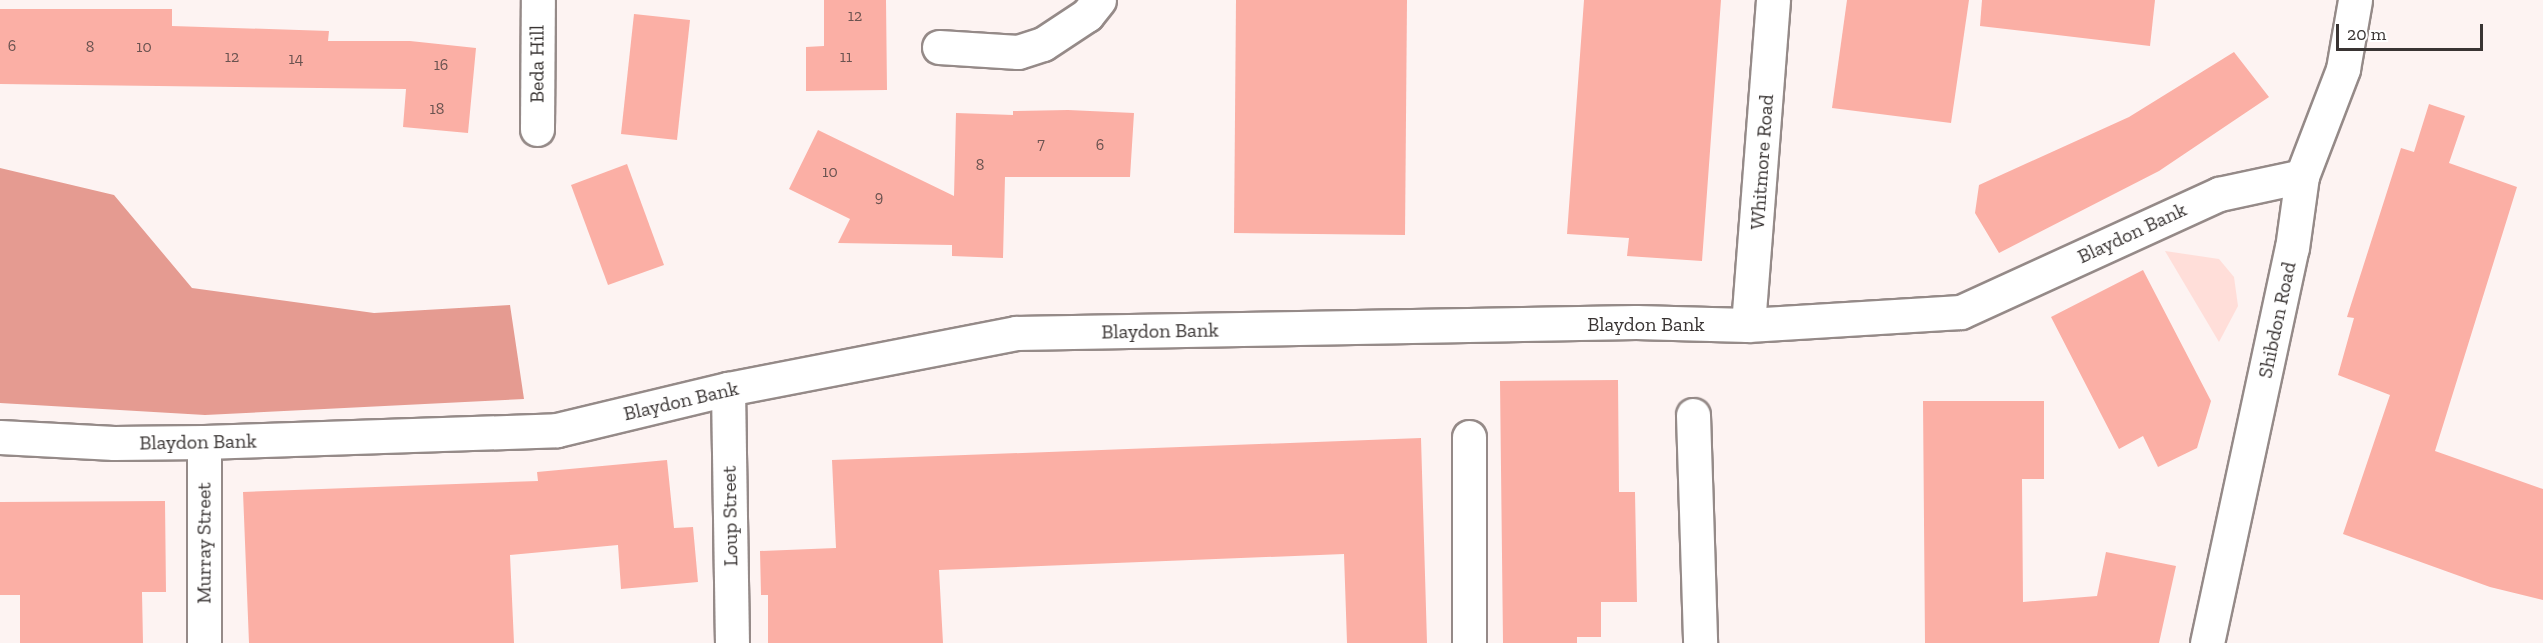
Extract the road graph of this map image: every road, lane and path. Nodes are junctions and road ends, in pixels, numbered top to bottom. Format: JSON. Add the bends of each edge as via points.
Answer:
{"nodes":[{"id":1,"x":538,"y":0,"type":"edge"},
{"id":2,"x":1099,"y":0,"type":"edge"},
{"id":3,"x":1773,"y":0,"type":"edge"},
{"id":4,"x":2355,"y":0,"type":"edge"},
{"id":5,"x":939,"y":48,"type":"dead end"},
{"id":6,"x":537,"y":129,"type":"dead end"},
{"id":7,"x":2302,"y":176,"type":"junction"},
{"id":8,"x":1748,"y":325,"type":"junction"},
{"id":9,"x":728,"y":389,"type":"junction"},
{"id":10,"x":1693,"y":415,"type":"dead end"},
{"id":11,"x":0,"y":437,"type":"edge"},
{"id":12,"x":1468,"y":437,"type":"dead end"},
{"id":13,"x":204,"y":442,"type":"junction"},
{"id":14,"x":204,"y":643,"type":"edge"},
{"id":15,"x":732,"y":643,"type":"edge"},
{"id":16,"x":1469,"y":643,"type":"edge"},
{"id":17,"x":1700,"y":643,"type":"edge"},
{"id":18,"x":2208,"y":643,"type":"edge"}],
"edges":[{"from":1,"to":6,"type":"street","name":"Beda Hill"},
{"from":2,"to":5,"type":"street","via":[[1066,32],[1026,49]]},
{"from":3,"to":8,"type":"street","name":"Whitmore Road"},
{"from":4,"to":7,"type":"street","name":"Shibdon Road","via":[[2343,69]]},
{"from":7,"to":8,"type":"street","name":"Blaydon Bank","via":[[2219,194],[1961,312]]},
{"from":7,"to":18,"type":"street","name":"Shibdon Road","via":[[2292,248]]},
{"from":8,"to":9,"type":"street","name":"Blaydon Bank","via":[[1636,322],[1016,333]]},
{"from":9,"to":13,"type":"street","name":"Blaydon Bank","via":[[556,430]]},
{"from":9,"to":15,"type":"street","name":"Loup Street"},
{"from":10,"to":17,"type":"street"},
{"from":11,"to":13,"type":"street","name":"Blaydon Bank","via":[[114,443]]},
{"from":12,"to":16,"type":"street"},
{"from":13,"to":14,"type":"street","name":"Murray Street"}]}
